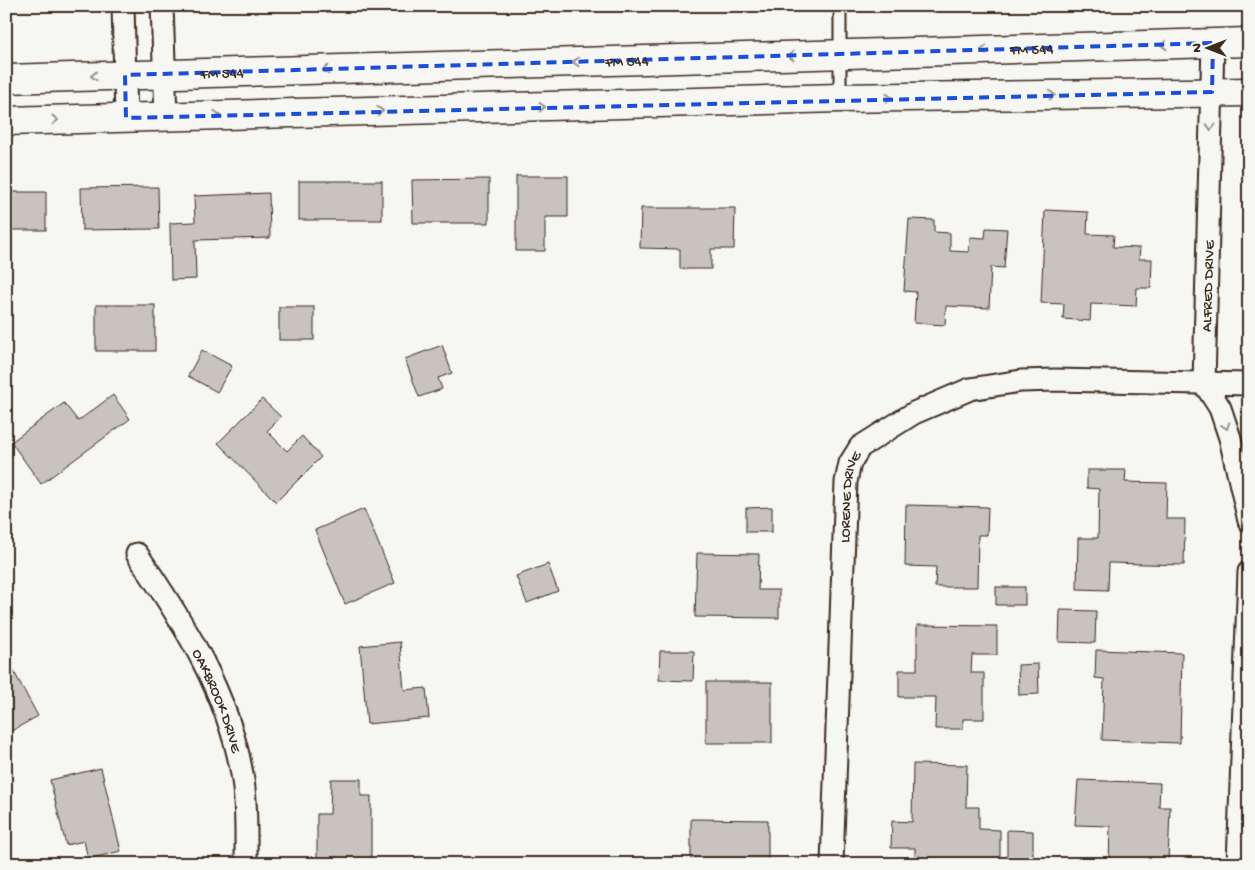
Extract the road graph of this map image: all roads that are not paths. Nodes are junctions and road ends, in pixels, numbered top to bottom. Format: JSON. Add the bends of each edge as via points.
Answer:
{"nodes":[{"id":1,"x":123,"y":6,"type":"edge"},
{"id":2,"x":162,"y":6,"type":"edge"},
{"id":3,"x":840,"y":6,"type":"edge"},
{"id":4,"x":1249,"y":42,"type":"edge"},
{"id":5,"x":1213,"y":44,"type":"junction"},
{"id":6,"x":840,"y":54,"type":"junction"},
{"id":7,"x":164,"y":74,"type":"junction"},
{"id":8,"x":125,"y":75,"type":"junction"},
{"id":9,"x":6,"y":79,"type":"edge"},
{"id":10,"x":1212,"y":92,"type":"junction"},
{"id":11,"x":1249,"y":92,"type":"edge"},
{"id":12,"x":840,"y":98,"type":"junction"},
{"id":13,"x":166,"y":117,"type":"junction"},
{"id":14,"x":126,"y":118,"type":"junction"},
{"id":15,"x":6,"y":121,"type":"edge"},
{"id":16,"x":1204,"y":383,"type":"junction"},
{"id":17,"x":1249,"y":384,"type":"edge"},
{"id":18,"x":1249,"y":521,"type":"edge"},
{"id":19,"x":137,"y":554,"type":"dead end"},
{"id":20,"x":1249,"y":572,"type":"edge"},
{"id":21,"x":246,"y":864,"type":"edge"},
{"id":22,"x":832,"y":864,"type":"edge"},
{"id":23,"x":1238,"y":864,"type":"edge"}],
"edges":[{"from":1,"to":8,"type":"street"},
{"from":2,"to":7,"type":"street"},
{"from":3,"to":6,"type":"lane"},
{"from":4,"to":5,"type":"main road","name":"FM 544"},
{"from":5,"to":6,"type":"main road","name":"FM 544","one_way":true},
{"from":5,"to":10,"type":"street","name":"ALFRED DRIVE"},
{"from":6,"to":7,"type":"main road","name":"FM 544","one_way":true},
{"from":6,"to":12,"type":"lane"},
{"from":7,"to":8,"type":"main road","name":"FM 544"},
{"from":7,"to":13,"type":"street"},
{"from":8,"to":9,"type":"main road","name":"FM 544","one_way":true},
{"from":8,"to":14,"type":"street"},
{"from":10,"to":11,"type":"main road"},
{"from":12,"to":10,"type":"main road","one_way":true},
{"from":10,"to":16,"type":"street","name":"ALFRED DRIVE","one_way":true},
{"from":13,"to":12,"type":"main road","one_way":true},
{"from":13,"to":14,"type":"main road"},
{"from":15,"to":14,"type":"main road","one_way":true},
{"from":16,"to":17,"type":"street","name":"LORENE DRIVE"},
{"from":16,"to":18,"type":"street","one_way":true,"via":[[1220,408]]},
{"from":16,"to":22,"type":"street","name":"LORENE DRIVE","via":[[1055,380],[987,385],[942,399],[860,448],[850,463],[846,482]]},
{"from":19,"to":21,"type":"street","name":"OAKBROOK DRIVE","via":[[176,612],[212,678],[227,715],[242,778]]},
{"from":20,"to":23,"type":"street"}]}
